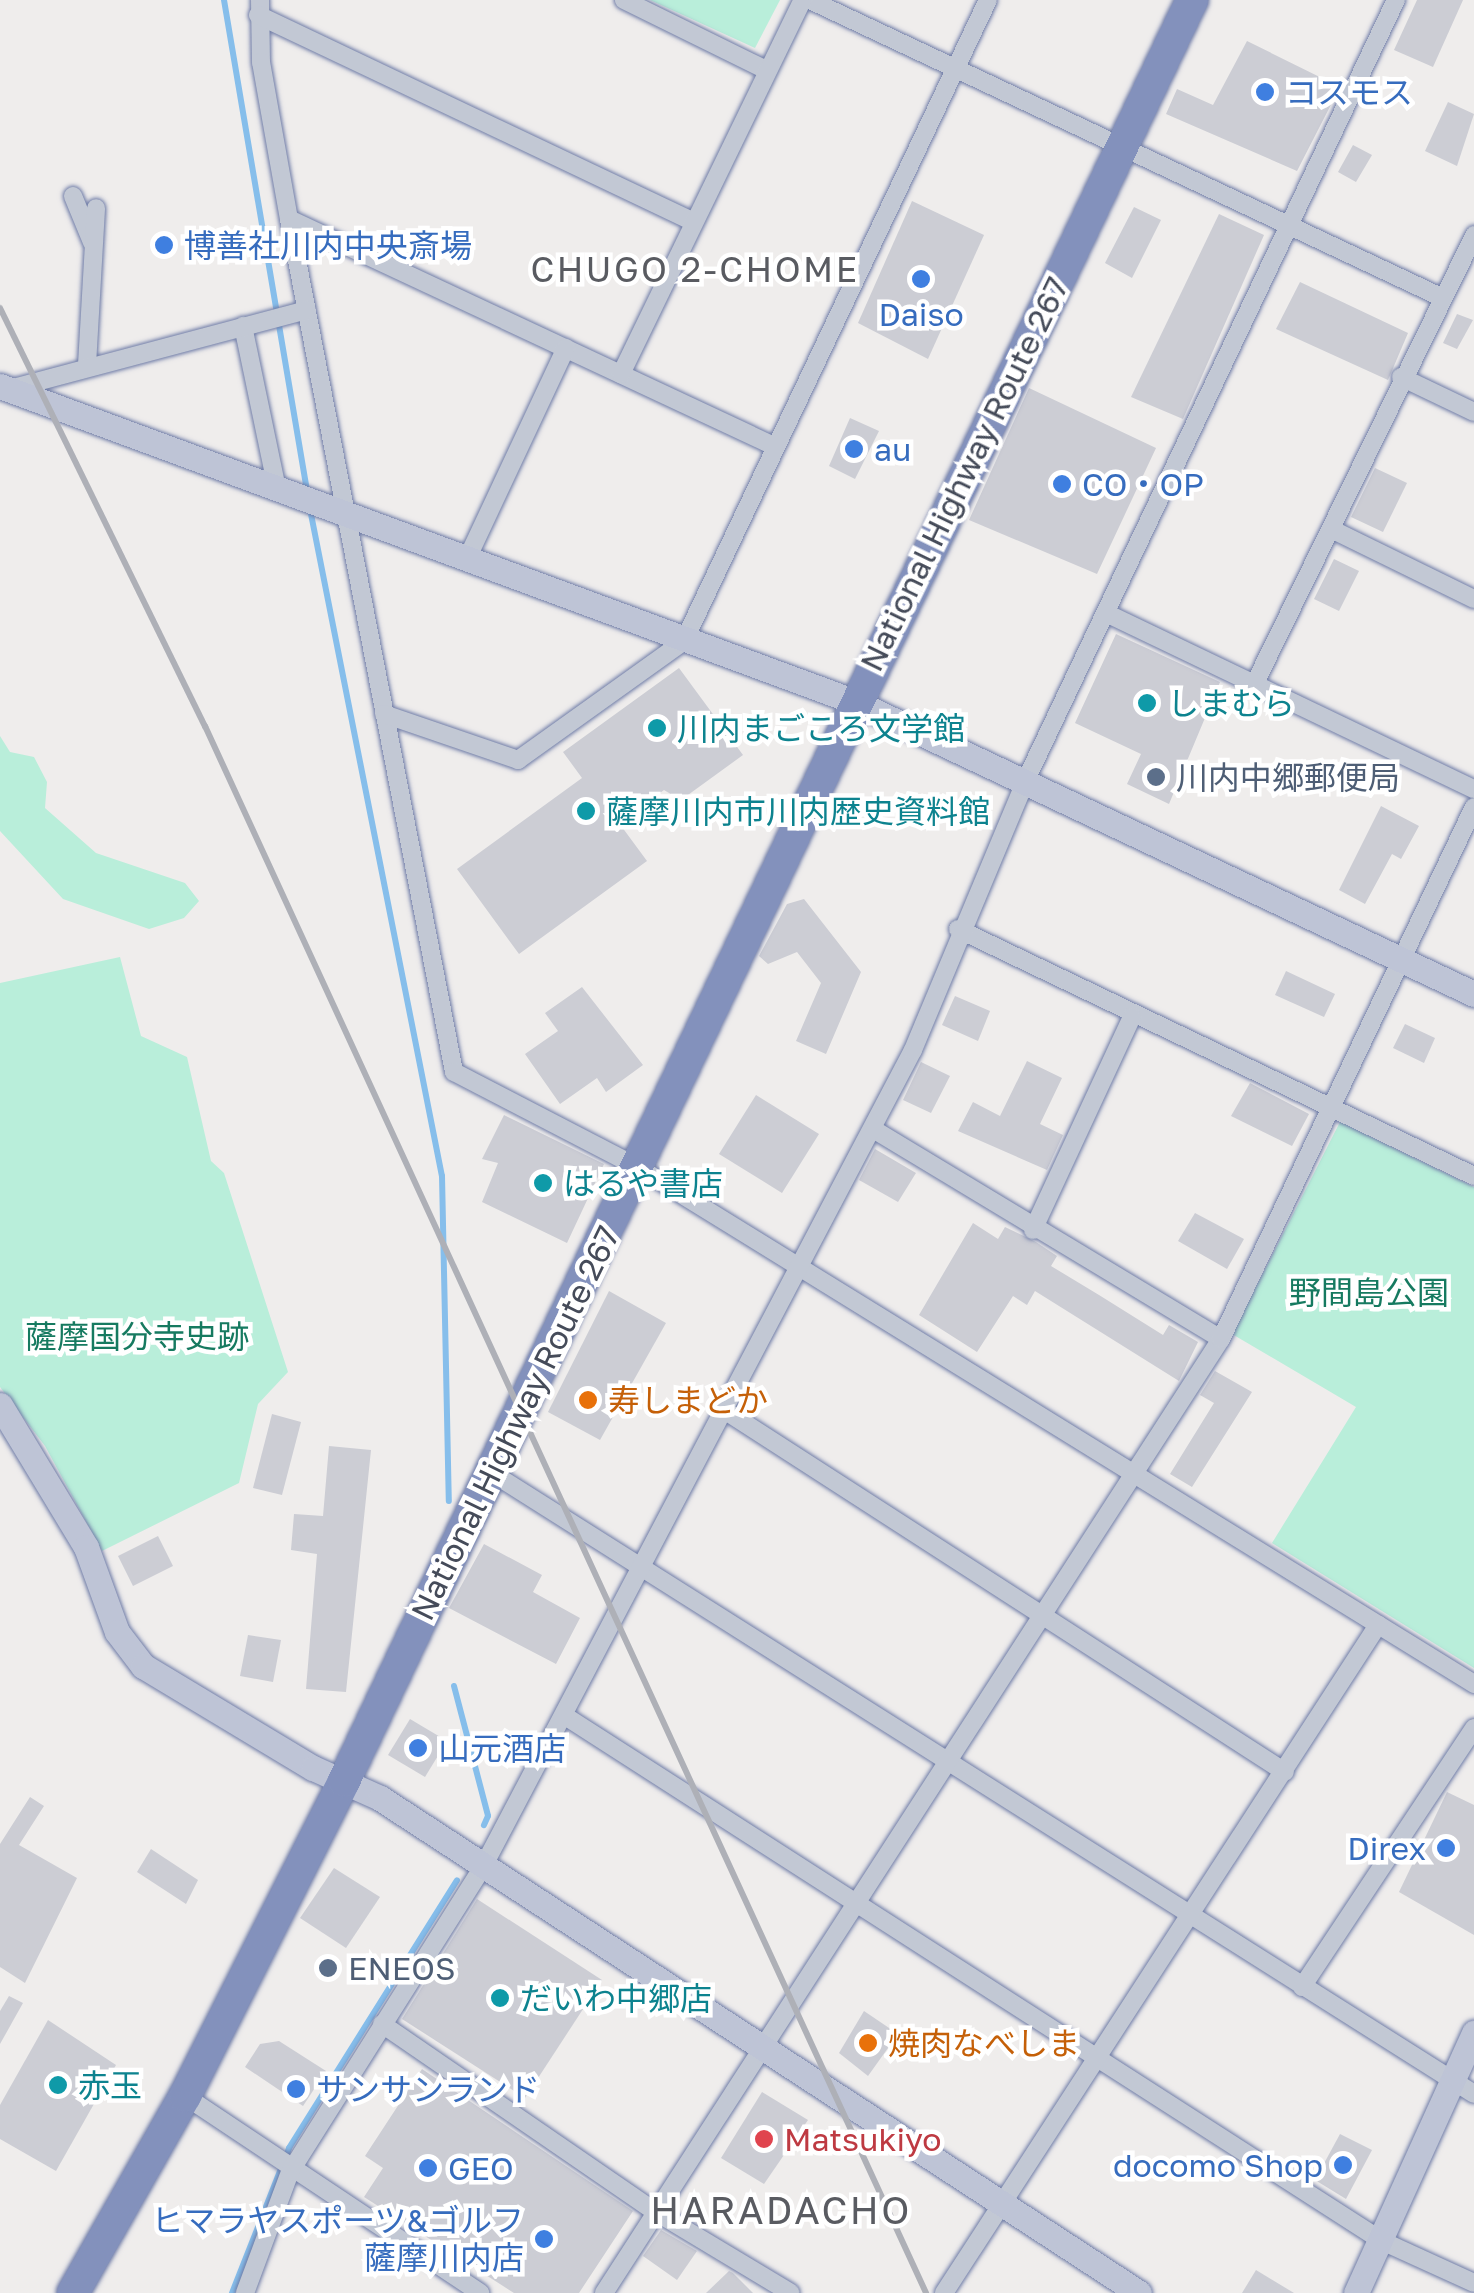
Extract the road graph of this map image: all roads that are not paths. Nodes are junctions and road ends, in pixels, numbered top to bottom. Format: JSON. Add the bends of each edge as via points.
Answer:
{"nodes":[{"id":1,"x":806,"y":0,"type":"edge"},
{"id":2,"x":988,"y":0,"type":"edge"},
{"id":3,"x":1192,"y":0,"type":"edge"},
{"id":4,"x":1396,"y":0,"type":"edge"},
{"id":5,"x":627,"y":1,"type":"edge"},
{"id":6,"x":259,"y":8,"type":"edge"},
{"id":7,"x":957,"y":66,"type":"junction"},
{"id":8,"x":764,"y":68,"type":"junction"},
{"id":9,"x":1126,"y":144,"type":"junction"},
{"id":10,"x":73,"y":196,"type":"dead end"},
{"id":11,"x":96,"y":208,"type":"dead end"},
{"id":12,"x":290,"y":219,"type":"junction"},
{"id":13,"x":693,"y":222,"type":"junction"},
{"id":14,"x":1289,"y":222,"type":"junction"},
{"id":15,"x":1474,"y":235,"type":"edge"},
{"id":16,"x":94,"y":248,"type":"junction"},
{"id":17,"x":1441,"y":297,"type":"junction"},
{"id":18,"x":306,"y":310,"type":"junction"},
{"id":19,"x":252,"y":324,"type":"junction"},
{"id":20,"x":566,"y":348,"type":"junction"},
{"id":21,"x":87,"y":365,"type":"junction"},
{"id":22,"x":621,"y":374,"type":"junction"},
{"id":23,"x":1402,"y":378,"type":"junction"},
{"id":24,"x":5,"y":388,"type":"edge"},
{"id":25,"x":1474,"y":412,"type":"edge"},
{"id":26,"x":774,"y":446,"type":"junction"},
{"id":27,"x":288,"y":493,"type":"junction"},
{"id":28,"x":338,"y":511,"type":"junction"},
{"id":29,"x":1333,"y":530,"type":"junction"},
{"id":30,"x":467,"y":559,"type":"junction"},
{"id":31,"x":1474,"y":598,"type":"edge"},
{"id":32,"x":1106,"y":613,"type":"junction"},
{"id":33,"x":684,"y":640,"type":"junction"},
{"id":34,"x":1255,"y":683,"type":"junction"},
{"id":35,"x":853,"y":701,"type":"junction"},
{"id":36,"x":384,"y":714,"type":"junction"},
{"id":37,"x":1024,"y":784,"type":"junction"},
{"id":38,"x":1474,"y":789,"type":"edge"},
{"id":39,"x":1474,"y":807,"type":"edge"},
{"id":40,"x":958,"y":929,"type":"junction"},
{"id":41,"x":1400,"y":958,"type":"junction"},
{"id":42,"x":1474,"y":994,"type":"edge"},
{"id":43,"x":1132,"y":1017,"type":"junction"},
{"id":44,"x":1330,"y":1108,"type":"junction"},
{"id":45,"x":873,"y":1129,"type":"junction"},
{"id":46,"x":639,"y":1168,"type":"junction"},
{"id":47,"x":1474,"y":1176,"type":"edge"},
{"id":48,"x":1033,"y":1230,"type":"junction"},
{"id":49,"x":796,"y":1266,"type":"junction"},
{"id":50,"x":1221,"y":1339,"type":"junction"},
{"id":51,"x":0,"y":1405,"type":"edge"},
{"id":52,"x":721,"y":1408,"type":"junction"},
{"id":53,"x":490,"y":1471,"type":"junction"},
{"id":54,"x":1132,"y":1474,"type":"junction"},
{"id":55,"x":643,"y":1564,"type":"junction"},
{"id":56,"x":1042,"y":1616,"type":"junction"},
{"id":57,"x":1378,"y":1626,"type":"junction"},
{"id":58,"x":1474,"y":1684,"type":"edge"},
{"id":59,"x":565,"y":1716,"type":"junction"},
{"id":60,"x":1474,"y":1728,"type":"edge"},
{"id":61,"x":948,"y":1759,"type":"junction"},
{"id":62,"x":1285,"y":1772,"type":"junction"},
{"id":63,"x":344,"y":1781,"type":"junction"},
{"id":64,"x":484,"y":1865,"type":"junction"},
{"id":65,"x":856,"y":1900,"type":"junction"},
{"id":66,"x":1190,"y":1914,"type":"junction"},
{"id":67,"x":1302,"y":1987,"type":"junction"},
{"id":68,"x":382,"y":2024,"type":"junction"},
{"id":69,"x":1474,"y":2033,"type":"edge"},
{"id":70,"x":763,"y":2044,"type":"junction"},
{"id":71,"x":1094,"y":2058,"type":"junction"},
{"id":72,"x":1449,"y":2083,"type":"junction"},
{"id":73,"x":1474,"y":2094,"type":"edge"},
{"id":74,"x":185,"y":2096,"type":"junction"},
{"id":75,"x":284,"y":2168,"type":"junction"},
{"id":76,"x":998,"y":2202,"type":"junction"},
{"id":77,"x":656,"y":2212,"type":"junction"},
{"id":78,"x":1382,"y":2241,"type":"junction"},
{"id":79,"x":1474,"y":2283,"type":"edge"},
{"id":80,"x":73,"y":2293,"type":"edge"},
{"id":81,"x":244,"y":2293,"type":"edge"},
{"id":82,"x":480,"y":2293,"type":"edge"},
{"id":83,"x":604,"y":2293,"type":"edge"},
{"id":84,"x":791,"y":2293,"type":"edge"},
{"id":85,"x":944,"y":2293,"type":"edge"},
{"id":86,"x":1138,"y":2293,"type":"edge"},
{"id":87,"x":1356,"y":2293,"type":"edge"}],
"edges":[{"from":1,"to":7,"type":"street"},
{"from":1,"to":8,"type":"street"},
{"from":2,"to":7,"type":"street"},
{"from":3,"to":9,"type":"highway","name":"National Highway Route 267"},
{"from":4,"to":14,"type":"street"},
{"from":5,"to":8,"type":"street"},
{"from":6,"to":12,"type":"street"},
{"from":6,"to":13,"type":"street"},
{"from":7,"to":9,"type":"street"},
{"from":7,"to":26,"type":"street"},
{"from":8,"to":13,"type":"street"},
{"from":9,"to":14,"type":"street"},
{"from":9,"to":35,"type":"highway","name":"National Highway Route 267"},
{"from":10,"to":16,"type":"street"},
{"from":11,"to":16,"type":"street"},
{"from":12,"to":18,"type":"street"},
{"from":12,"to":20,"type":"street"},
{"from":13,"to":22,"type":"street"},
{"from":14,"to":17,"type":"street"},
{"from":14,"to":32,"type":"street"},
{"from":15,"to":17,"type":"street"},
{"from":16,"to":21,"type":"street"},
{"from":17,"to":23,"type":"street"},
{"from":18,"to":19,"type":"street"},
{"from":18,"to":28,"type":"street"},
{"from":19,"to":21,"type":"street"},
{"from":19,"to":27,"type":"street"},
{"from":20,"to":22,"type":"street"},
{"from":20,"to":30,"type":"street"},
{"from":21,"to":24,"type":"street"},
{"from":22,"to":26,"type":"street"},
{"from":23,"to":25,"type":"street"},
{"from":23,"to":29,"type":"street"},
{"from":24,"to":27,"type":"street"},
{"from":26,"to":33,"type":"street"},
{"from":27,"to":28,"type":"street"},
{"from":28,"to":30,"type":"street"},
{"from":28,"to":36,"type":"street"},
{"from":29,"to":31,"type":"street"},
{"from":29,"to":34,"type":"street"},
{"from":30,"to":33,"type":"street"},
{"from":32,"to":34,"type":"street"},
{"from":32,"to":37,"type":"street"},
{"from":33,"to":35,"type":"street"},
{"from":33,"to":36,"type":"street","via":[[518,760]]},
{"from":34,"to":38,"type":"street"},
{"from":35,"to":37,"type":"street"},
{"from":35,"to":46,"type":"highway","name":"National Highway Route 267"},
{"from":36,"to":46,"type":"street","via":[[454,1072]]},
{"from":37,"to":40,"type":"street"},
{"from":37,"to":41,"type":"street"},
{"from":39,"to":41,"type":"street"},
{"from":40,"to":43,"type":"street"},
{"from":40,"to":45,"type":"street"},
{"from":41,"to":42,"type":"street"},
{"from":41,"to":44,"type":"street"},
{"from":43,"to":44,"type":"street"},
{"from":43,"to":48,"type":"street"},
{"from":44,"to":47,"type":"street"},
{"from":44,"to":50,"type":"street"},
{"from":45,"to":48,"type":"street"},
{"from":45,"to":49,"type":"street"},
{"from":46,"to":49,"type":"street"},
{"from":46,"to":53,"type":"highway","name":"National Highway Route 267"},
{"from":48,"to":50,"type":"street"},
{"from":49,"to":52,"type":"street"},
{"from":49,"to":54,"type":"street"},
{"from":50,"to":54,"type":"street"},
{"from":51,"to":63,"type":"street","via":[[86,1546],[117,1632],[143,1666]]},
{"from":52,"to":55,"type":"street"},
{"from":52,"to":56,"type":"street"},
{"from":53,"to":55,"type":"street"},
{"from":53,"to":63,"type":"highway","name":"National Highway Route 267"},
{"from":54,"to":56,"type":"street"},
{"from":54,"to":57,"type":"street"},
{"from":55,"to":59,"type":"street"},
{"from":55,"to":61,"type":"street"},
{"from":56,"to":61,"type":"street"},
{"from":56,"to":62,"type":"street"},
{"from":57,"to":58,"type":"street"},
{"from":57,"to":62,"type":"street"},
{"from":59,"to":64,"type":"street"},
{"from":59,"to":65,"type":"street"},
{"from":60,"to":67,"type":"street"},
{"from":61,"to":65,"type":"street"},
{"from":61,"to":66,"type":"street"},
{"from":62,"to":66,"type":"street"},
{"from":63,"to":64,"type":"street"},
{"from":63,"to":74,"type":"highway","name":"National Highway Route 267"},
{"from":64,"to":68,"type":"street"},
{"from":64,"to":70,"type":"street"},
{"from":65,"to":70,"type":"street"},
{"from":65,"to":71,"type":"street"},
{"from":66,"to":67,"type":"street"},
{"from":66,"to":71,"type":"street"},
{"from":67,"to":72,"type":"street"},
{"from":68,"to":75,"type":"street"},
{"from":68,"to":77,"type":"street"},
{"from":69,"to":72,"type":"street"},
{"from":70,"to":76,"type":"street"},
{"from":70,"to":77,"type":"street"},
{"from":71,"to":76,"type":"street"},
{"from":71,"to":78,"type":"street"},
{"from":72,"to":73,"type":"street"},
{"from":72,"to":78,"type":"street"},
{"from":74,"to":75,"type":"street"},
{"from":74,"to":80,"type":"highway","name":"National Highway Route 267"},
{"from":75,"to":81,"type":"street"},
{"from":75,"to":82,"type":"street"},
{"from":76,"to":85,"type":"street"},
{"from":76,"to":86,"type":"street"},
{"from":77,"to":83,"type":"street"},
{"from":77,"to":84,"type":"street"},
{"from":78,"to":79,"type":"street"},
{"from":78,"to":87,"type":"street"}]}
